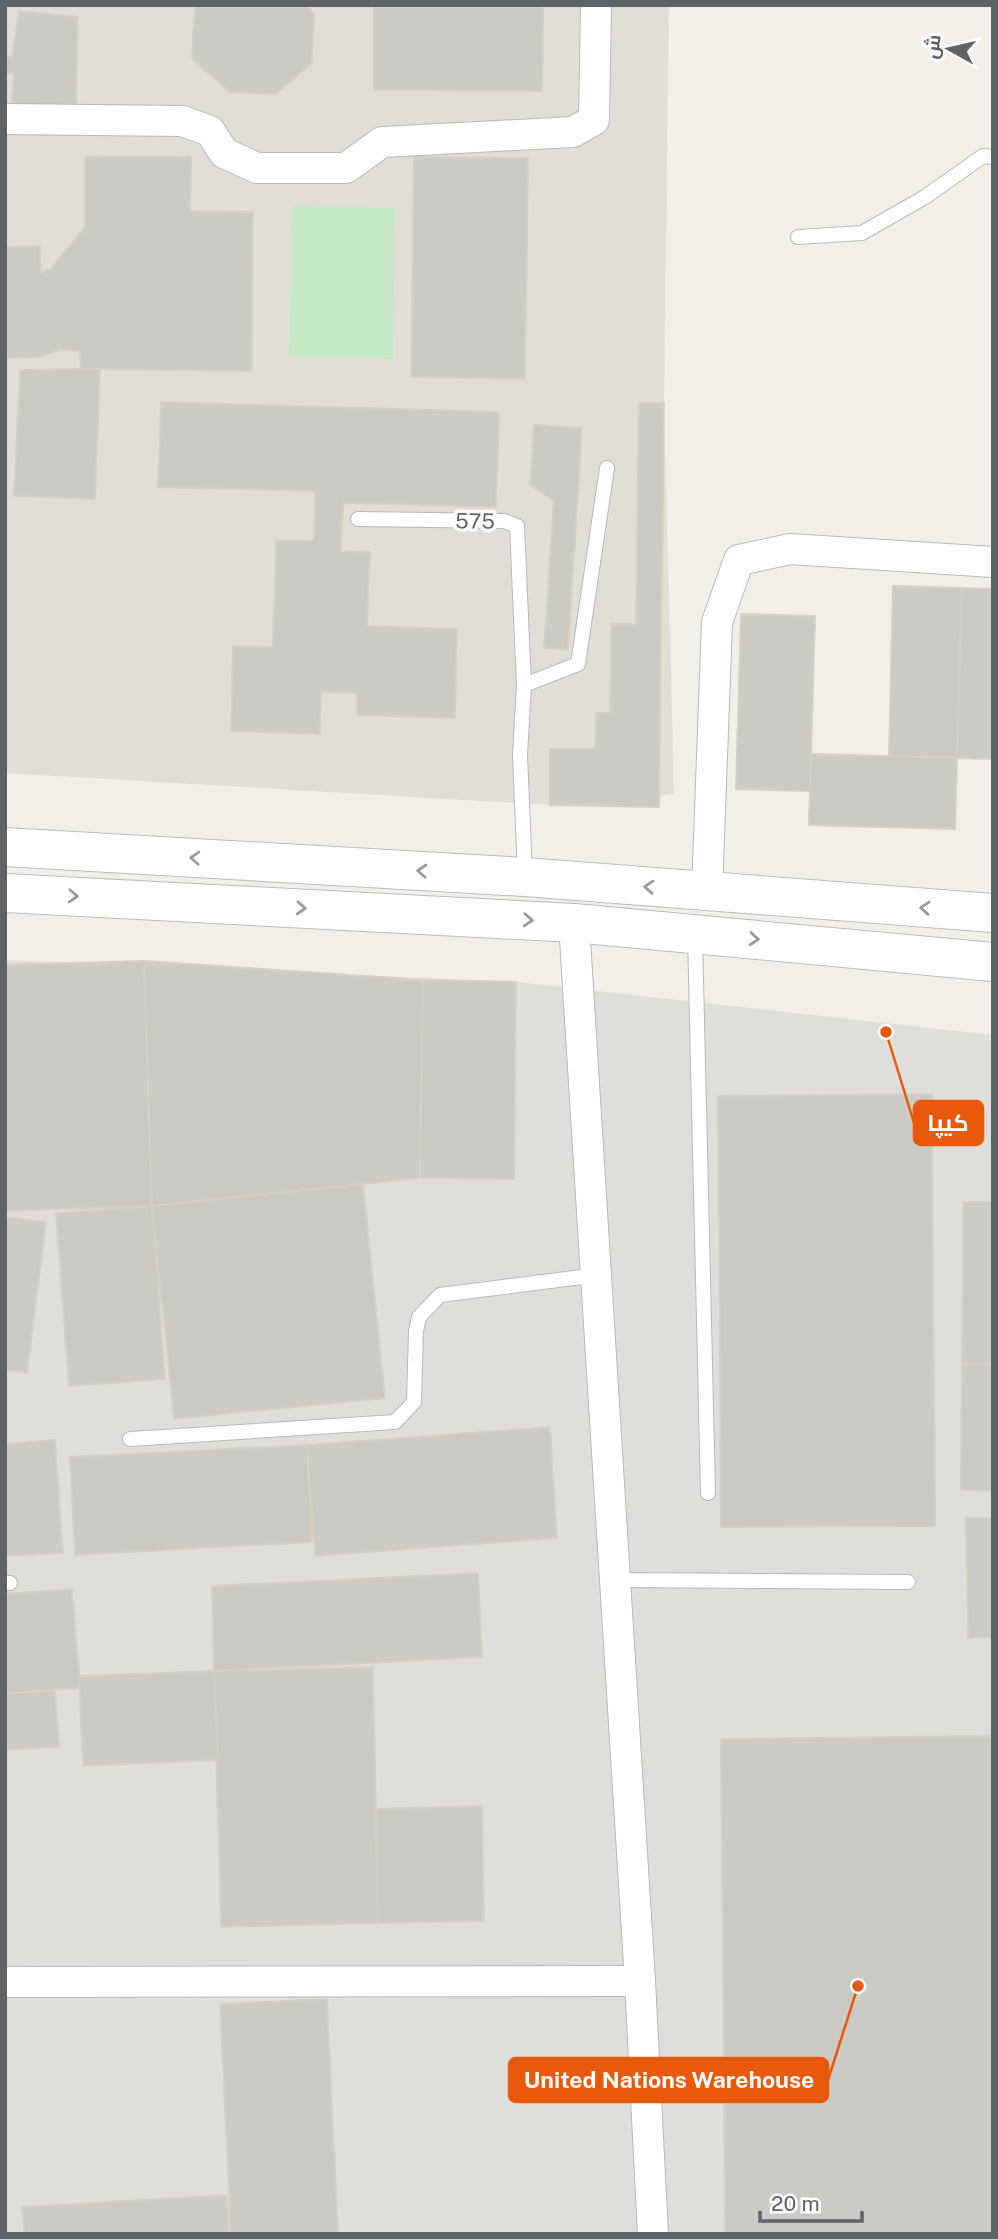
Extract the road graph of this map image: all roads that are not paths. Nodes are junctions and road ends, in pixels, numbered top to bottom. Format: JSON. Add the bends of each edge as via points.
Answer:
{"nodes":[{"id":1,"x":596,"y":5,"type":"edge"},
{"id":2,"x":5,"y":120,"type":"edge"},
{"id":3,"x":993,"y":157,"type":"edge"},
{"id":4,"x":799,"y":237,"type":"dead end"},
{"id":5,"x":607,"y":468,"type":"dead end"},
{"id":6,"x":358,"y":519,"type":"dead end"},
{"id":7,"x":993,"y":562,"type":"edge"},
{"id":8,"x":524,"y":685,"type":"junction"},
{"id":9,"x":5,"y":847,"type":"edge"},
{"id":10,"x":525,"y":877,"type":"junction"},
{"id":11,"x":706,"y":891,"type":"junction"},
{"id":12,"x":5,"y":893,"type":"edge"},
{"id":13,"x":993,"y":913,"type":"edge"},
{"id":14,"x":574,"y":923,"type":"junction"},
{"id":15,"x":695,"y":934,"type":"junction"},
{"id":16,"x":993,"y":961,"type":"edge"},
{"id":17,"x":597,"y":1275,"type":"junction"},
{"id":18,"x":130,"y":1439,"type":"dead end"},
{"id":19,"x":708,"y":1493,"type":"dead end"},
{"id":20,"x":615,"y":1580,"type":"junction"},
{"id":21,"x":908,"y":1582,"type":"dead end"},
{"id":22,"x":640,"y":1980,"type":"junction"},
{"id":23,"x":5,"y":1982,"type":"edge"},
{"id":24,"x":653,"y":2234,"type":"edge"}],
"edges":[{"from":1,"to":2,"type":"street","via":[[594,120],[573,132],[382,142],[345,169],[257,168],[224,153],[210,131],[182,121]]},
{"from":3,"to":4,"type":"lane","via":[[983,156],[862,233]]},
{"from":5,"to":8,"type":"lane","via":[[578,664]]},
{"from":6,"to":8,"type":"lane","name":"575","via":[[505,521],[517,526]]},
{"from":7,"to":11,"type":"street","via":[[790,549],[739,560],[717,622]]},
{"from":8,"to":10,"type":"lane","via":[[520,755]]},
{"from":10,"to":9,"type":"street","one_way":true},
{"from":11,"to":10,"type":"street","one_way":true},
{"from":13,"to":11,"type":"street","one_way":true},
{"from":12,"to":14,"type":"street","one_way":true},
{"from":14,"to":15,"type":"street"},
{"from":14,"to":17,"type":"street"},
{"from":15,"to":16,"type":"street","one_way":true},
{"from":15,"to":19,"type":"lane"},
{"from":17,"to":18,"type":"lane","via":[[440,1295],[419,1317],[414,1402],[395,1422]]},
{"from":17,"to":20,"type":"street"},
{"from":20,"to":21,"type":"lane"},
{"from":20,"to":22,"type":"street"},
{"from":22,"to":23,"type":"street"},
{"from":22,"to":24,"type":"street"}]}
